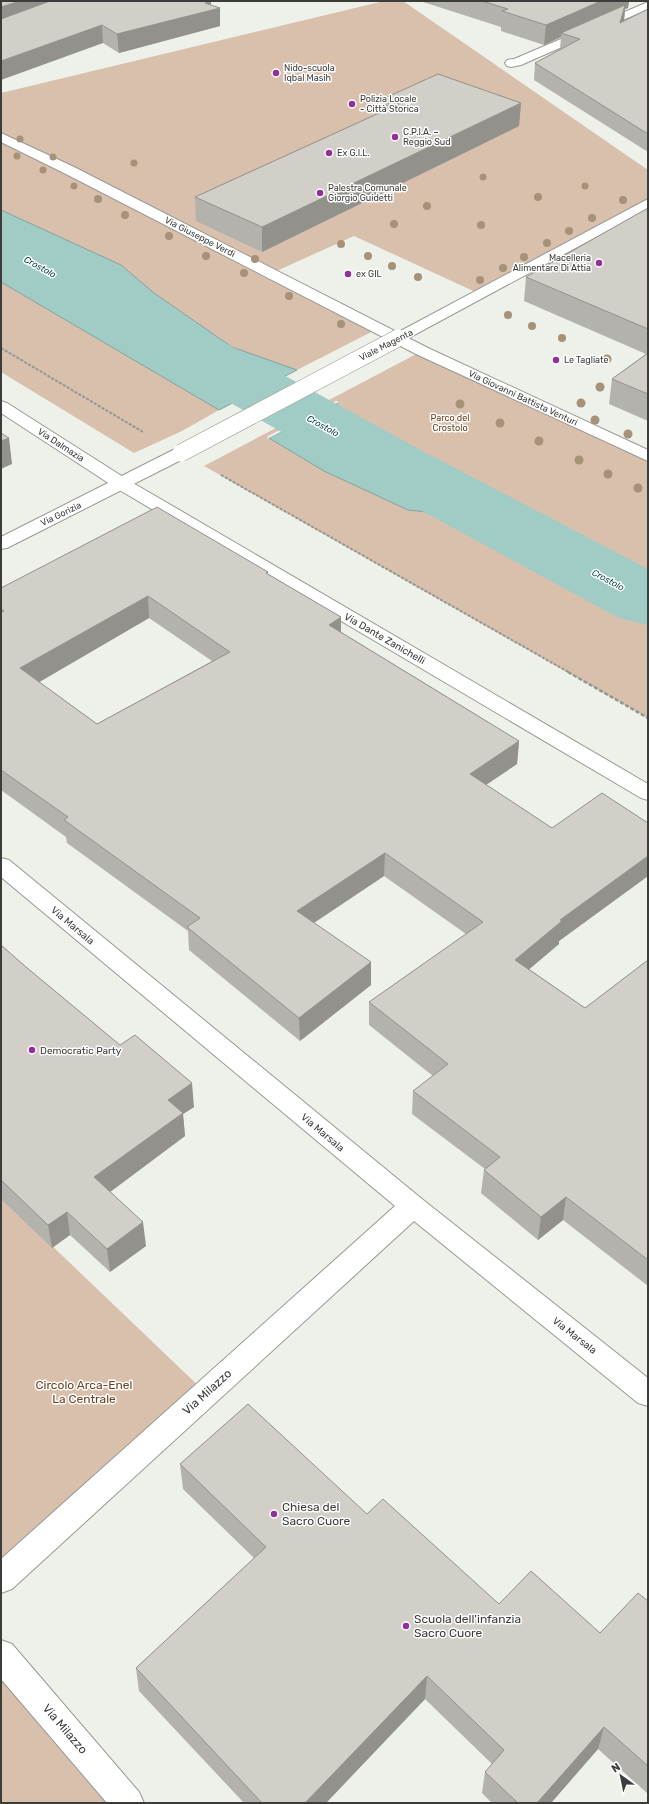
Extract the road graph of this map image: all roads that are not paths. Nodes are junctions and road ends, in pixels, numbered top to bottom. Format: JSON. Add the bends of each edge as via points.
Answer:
{"nodes":[{"id":1,"x":648,"y":5,"type":"edge"},
{"id":2,"x":511,"y":63,"type":"dead end"},
{"id":3,"x":1,"y":137,"type":"edge"},
{"id":4,"x":648,"y":203,"type":"edge"},
{"id":5,"x":398,"y":338,"type":"junction"},
{"id":6,"x":1,"y":406,"type":"edge"},
{"id":7,"x":648,"y":456,"type":"edge"},
{"id":8,"x":122,"y":484,"type":"junction"},
{"id":9,"x":1,"y":544,"type":"edge"},
{"id":10,"x":648,"y":793,"type":"edge"},
{"id":11,"x":1,"y":865,"type":"edge"},
{"id":12,"x":412,"y":1206,"type":"junction"},
{"id":13,"x":648,"y":1394,"type":"edge"},
{"id":14,"x":1,"y":1579,"type":"edge"},
{"id":15,"x":1,"y":1655,"type":"edge"},
{"id":16,"x":128,"y":1803,"type":"edge"}],
"edges":[{"from":1,"to":2,"type":"street"},
{"from":3,"to":5,"type":"street","name":"Via Giuseppe Verdi"},
{"from":4,"to":5,"type":"street","name":"Viale Magenta"},
{"from":5,"to":7,"type":"street","name":"Via Giovanni Battista Venturi"},
{"from":5,"to":8,"type":"street","name":"Viale Magenta","bridge":true},
{"from":6,"to":8,"type":"street","name":"Via Dalmazia"},
{"from":8,"to":9,"type":"street","name":"Via Gorizia"},
{"from":8,"to":10,"type":"street","name":"Via Dante Zanichelli"},
{"from":11,"to":12,"type":"street","name":"Via Marsala"},
{"from":12,"to":13,"type":"street","name":"Via Marsala"},
{"from":12,"to":14,"type":"street","name":"Via Milazzo"},
{"from":15,"to":16,"type":"street","name":"Via Milazzo"}]}
